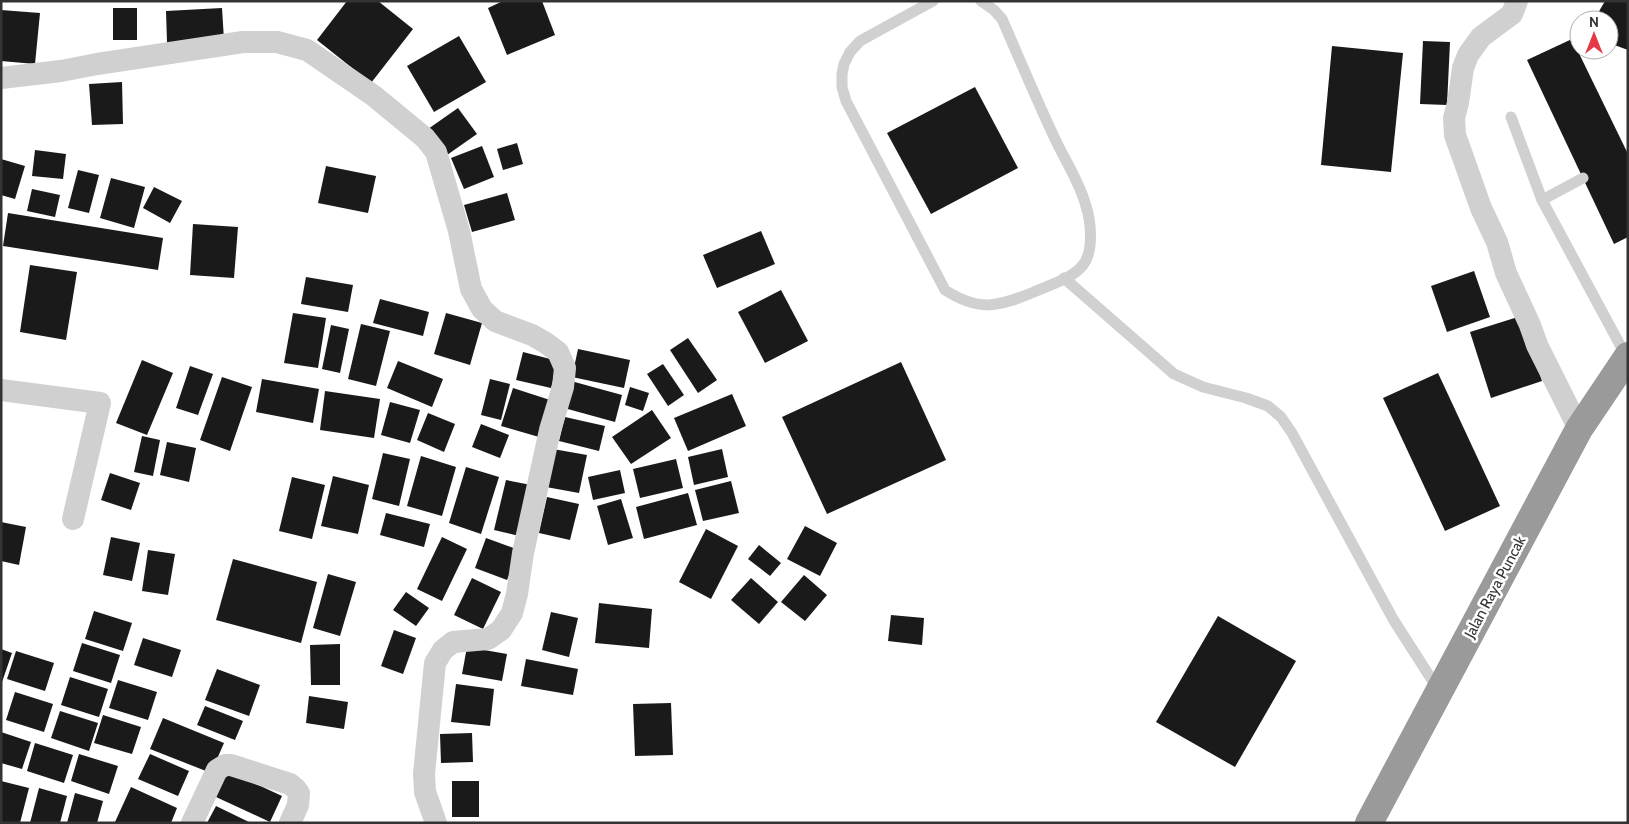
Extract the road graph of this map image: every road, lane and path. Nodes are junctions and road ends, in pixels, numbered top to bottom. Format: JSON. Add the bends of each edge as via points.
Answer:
{"nodes":[{"id":1,"x":933,"y":1,"type":"edge"},
{"id":2,"x":981,"y":1,"type":"edge"},
{"id":3,"x":1517,"y":1,"type":"edge"},
{"id":4,"x":1,"y":78,"type":"edge"},
{"id":5,"x":1511,"y":117,"type":"dead end"},
{"id":6,"x":1583,"y":178,"type":"dead end"},
{"id":7,"x":1542,"y":200,"type":"junction"},
{"id":8,"x":1064,"y":278,"type":"junction"},
{"id":9,"x":1627,"y":357,"type":"edge"},
{"id":10,"x":1,"y":390,"type":"edge"},
{"id":11,"x":1579,"y":429,"type":"junction"},
{"id":12,"x":73,"y":519,"type":"dead end"},
{"id":13,"x":1439,"y":692,"type":"junction"},
{"id":14,"x":192,"y":823,"type":"edge"},
{"id":15,"x":290,"y":823,"type":"edge"},
{"id":16,"x":436,"y":823,"type":"edge"},
{"id":17,"x":1370,"y":823,"type":"edge"}],
"edges":[{"from":1,"to":8,"type":"lane","via":[[860,41],[850,52],[842,74],[846,101],[945,290],[976,304],[996,305]]},
{"from":2,"to":8,"type":"lane","via":[[1002,19],[1086,206],[1090,246],[1084,264]]},
{"from":3,"to":11,"type":"street","via":[[1512,14],[1481,37],[1468,55],[1454,118],[1455,136],[1506,273]]},
{"from":4,"to":16,"type":"street","via":[[243,42],[277,42],[307,50],[374,96],[425,138],[436,152],[459,231],[471,289],[482,309],[495,321],[532,334],[558,352],[565,368],[563,388],[550,430],[512,613],[495,635],[488,639],[453,642],[435,663],[424,774],[425,792]]},
{"from":5,"to":7,"type":"lane"},
{"from":6,"to":7,"type":"lane"},
{"from":7,"to":9,"type":"lane"},
{"from":8,"to":13,"type":"lane","via":[[1174,374],[1203,388],[1259,402],[1281,418],[1393,619]]},
{"from":9,"to":11,"type":"highway","name":"Jalan Raya Puncak"},
{"from":10,"to":12,"type":"street","via":[[100,403]]},
{"from":11,"to":13,"type":"highway","name":"Jalan Raya Puncak"},
{"from":13,"to":17,"type":"highway","name":"Jalan Raya Puncak"},
{"from":14,"to":15,"type":"street","via":[[217,770],[231,765],[290,784],[296,789],[298,805]]}]}
